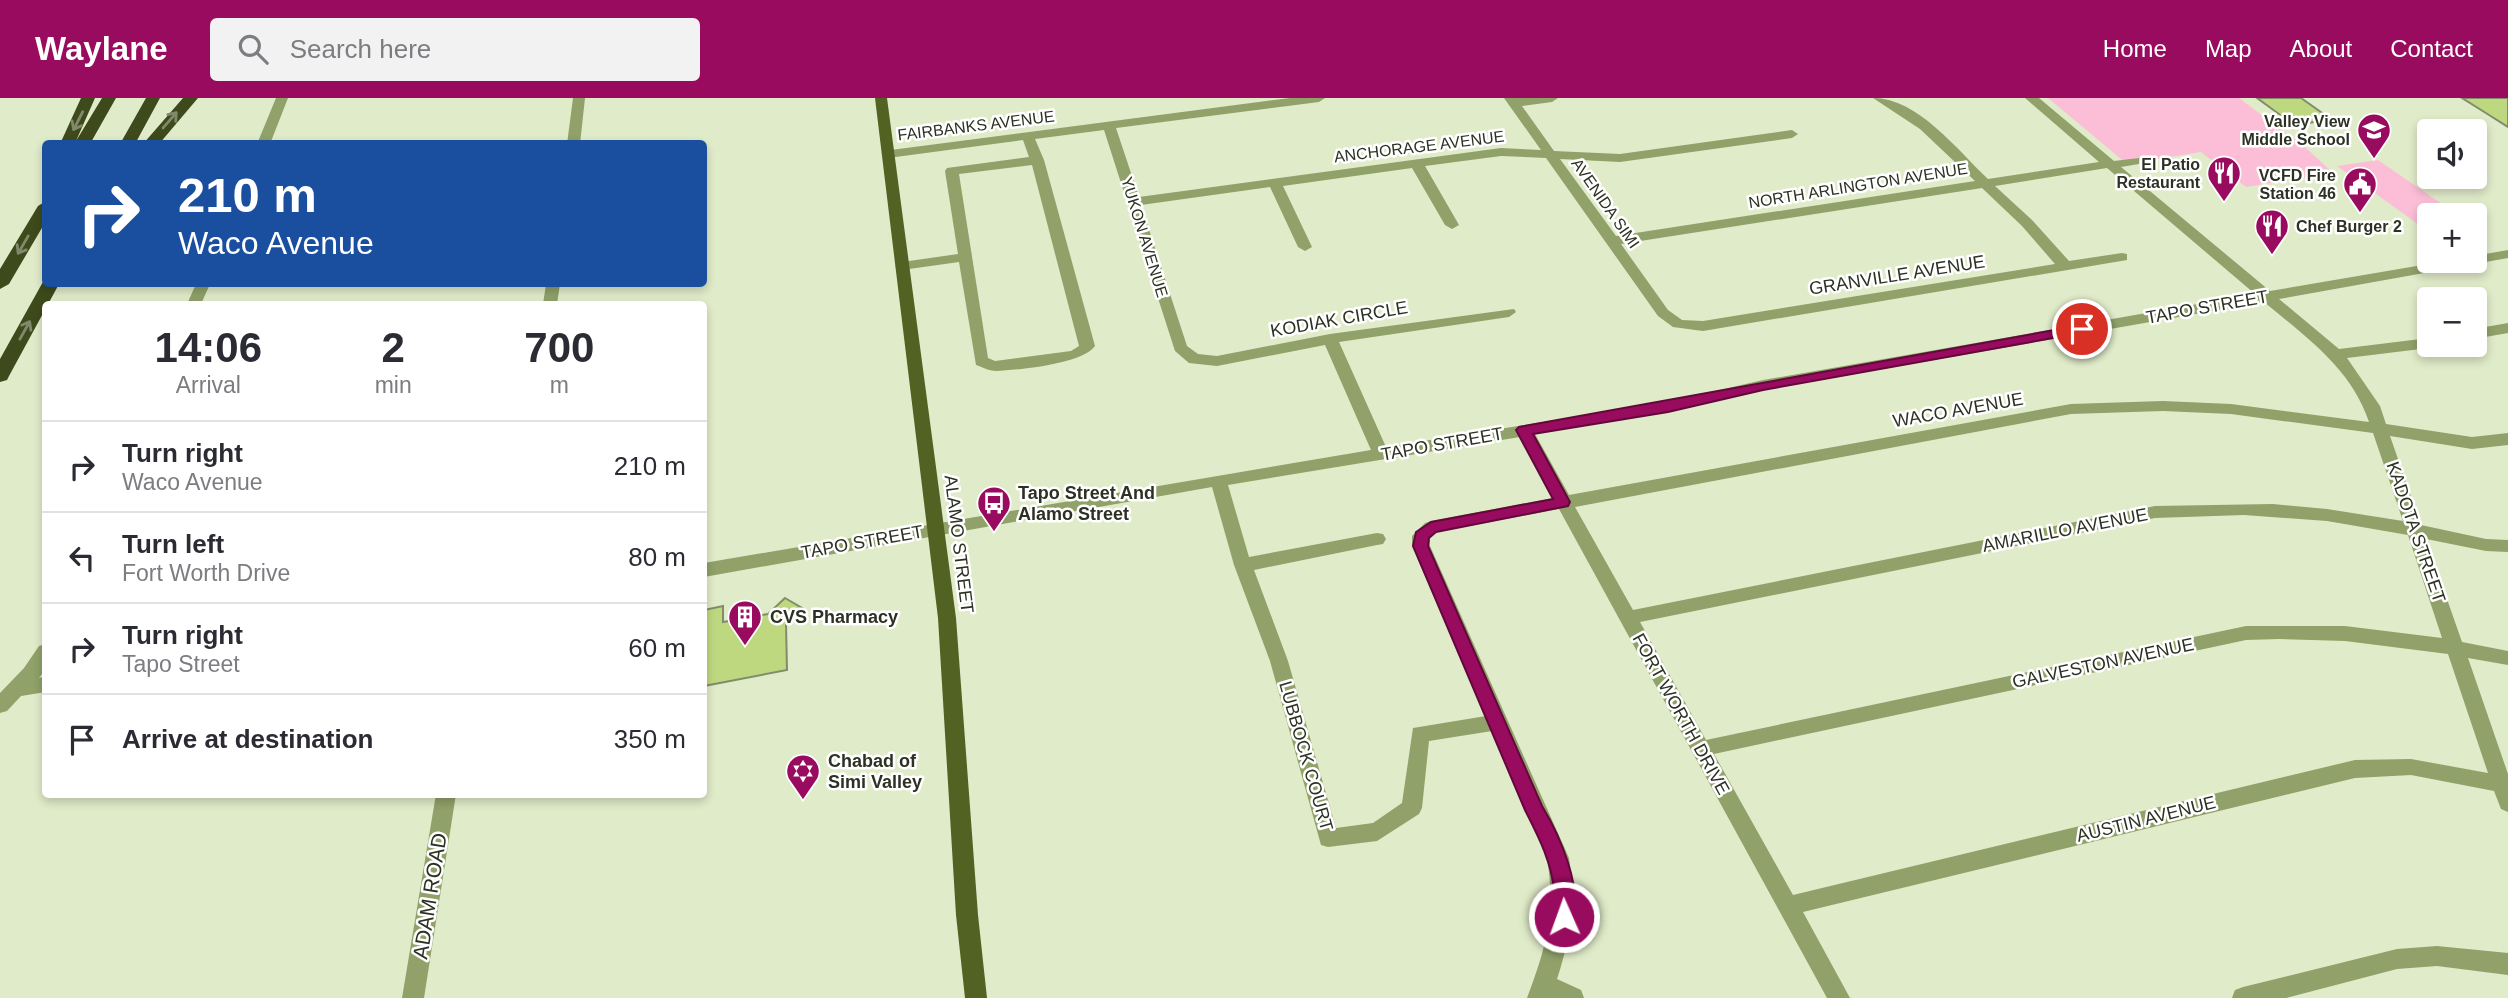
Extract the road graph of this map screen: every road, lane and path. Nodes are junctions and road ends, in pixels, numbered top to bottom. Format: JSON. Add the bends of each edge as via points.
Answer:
{"nodes":[{"id":1,"x":88,"y":98,"type":"edge"},
{"id":2,"x":109,"y":98,"type":"edge"},
{"id":3,"x":153,"y":98,"type":"edge"},
{"id":4,"x":191,"y":98,"type":"edge"},
{"id":5,"x":282,"y":98,"type":"edge"},
{"id":6,"x":579,"y":98,"type":"edge"},
{"id":7,"x":881,"y":98,"type":"edge"},
{"id":8,"x":1319,"y":98,"type":"edge"},
{"id":9,"x":1552,"y":98,"type":"edge"},
{"id":10,"x":1879,"y":98,"type":"edge"},
{"id":11,"x":2031,"y":98,"type":"edge"},
{"id":12,"x":1512,"y":101,"type":"edge"},
{"id":13,"x":1229,"y":104,"type":"edge"},
{"id":14,"x":1110,"y":126,"type":"junction"},
{"id":15,"x":1792,"y":134,"type":"dead end"},
{"id":16,"x":1028,"y":137,"type":"junction"},
{"id":17,"x":69,"y":140,"type":"edge"},
{"id":18,"x":84,"y":140,"type":"edge"},
{"id":19,"x":129,"y":140,"type":"edge"},
{"id":20,"x":154,"y":140,"type":"edge"},
{"id":21,"x":264,"y":140,"type":"edge"},
{"id":22,"x":574,"y":140,"type":"edge"},
{"id":23,"x":888,"y":154,"type":"junction"},
{"id":24,"x":1550,"y":154,"type":"junction"},
{"id":25,"x":1037,"y":160,"type":"junction"},
{"id":26,"x":2134,"y":161,"type":"dead end"},
{"id":27,"x":1416,"y":163,"type":"junction"},
{"id":28,"x":2110,"y":164,"type":"junction"},
{"id":29,"x":1275,"y":183,"type":"junction"},
{"id":30,"x":1985,"y":183,"type":"junction"},
{"id":31,"x":1134,"y":202,"type":"junction"},
{"id":32,"x":42,"y":213,"type":"edge"},
{"id":33,"x":1452,"y":225,"type":"dead end"},
{"id":34,"x":1612,"y":241,"type":"junction"},
{"id":35,"x":1305,"y":247,"type":"dead end"},
{"id":36,"x":2508,"y":254,"type":"edge"},
{"id":37,"x":965,"y":257,"type":"junction"},
{"id":38,"x":2122,"y":257,"type":"dead end"},
{"id":39,"x":2487,"y":258,"type":"edge"},
{"id":40,"x":902,"y":267,"type":"junction"},
{"id":41,"x":2066,"y":267,"type":"junction"},
{"id":42,"x":2417,"y":270,"type":"edge"},
{"id":43,"x":0,"y":284,"type":"edge"},
{"id":44,"x":48,"y":287,"type":"edge"},
{"id":45,"x":2267,"y":296,"type":"junction"},
{"id":46,"x":1509,"y":312,"type":"dead end"},
{"id":47,"x":1678,"y":324,"type":"joint"},
{"id":48,"x":2508,"y":328,"type":"edge"},
{"id":49,"x":2487,"y":332,"type":"edge"},
{"id":50,"x":1330,"y":339,"type":"junction"},
{"id":51,"x":2417,"y":344,"type":"edge"},
{"id":52,"x":1180,"y":348,"type":"joint"},
{"id":53,"x":2336,"y":354,"type":"junction"},
{"id":54,"x":0,"y":376,"type":"edge"},
{"id":55,"x":2380,"y":429,"type":"junction"},
{"id":56,"x":1524,"y":430,"type":"junction"},
{"id":57,"x":2508,"y":439,"type":"edge"},
{"id":58,"x":1381,"y":454,"type":"junction"},
{"id":59,"x":1218,"y":481,"type":"junction"},
{"id":60,"x":1563,"y":502,"type":"junction"},
{"id":61,"x":936,"y":529,"type":"junction"},
{"id":62,"x":2415,"y":531,"type":"junction"},
{"id":63,"x":1377,"y":540,"type":"dead end"},
{"id":64,"x":2508,"y":546,"type":"edge"},
{"id":65,"x":1244,"y":565,"type":"junction"},
{"id":66,"x":707,"y":569,"type":"edge"},
{"id":67,"x":1626,"y":618,"type":"junction"},
{"id":68,"x":2456,"y":648,"type":"junction"},
{"id":69,"x":2508,"y":658,"type":"edge"},
{"id":70,"x":42,"y":660,"type":"edge"},
{"id":71,"x":42,"y":685,"type":"edge"},
{"id":72,"x":4,"y":696,"type":"edge"},
{"id":73,"x":1496,"y":722,"type":"junction"},
{"id":74,"x":1701,"y":749,"type":"junction"},
{"id":75,"x":2506,"y":791,"type":"edge"},
{"id":76,"x":445,"y":798,"type":"edge"},
{"id":77,"x":1787,"y":906,"type":"junction"},
{"id":78,"x":2508,"y":964,"type":"edge"},
{"id":79,"x":1541,"y":991,"type":"edge"},
{"id":80,"x":413,"y":998,"type":"edge"},
{"id":81,"x":976,"y":998,"type":"edge"},
{"id":82,"x":1573,"y":998,"type":"edge"},
{"id":83,"x":1839,"y":998,"type":"edge"},
{"id":84,"x":2243,"y":998,"type":"edge"}],
"edges":[{"from":1,"to":17,"type":"highway","one_way":true},
{"from":2,"to":18,"type":"highway"},
{"from":3,"to":19,"type":"highway"},
{"from":20,"to":4,"type":"highway","one_way":true},
{"from":5,"to":21,"type":"street"},
{"from":6,"to":22,"type":"street"},
{"from":7,"to":23,"type":"main road","name":"ALAMO STREET"},
{"from":8,"to":13,"type":"street","name":"FAIRBANKS AVENUE"},
{"from":9,"to":12,"type":"street"},
{"from":10,"to":30,"type":"street","via":[[1924,126]]},
{"from":11,"to":28,"type":"street","name":"KADOTA STREET"},
{"from":12,"to":24,"type":"street","name":"AVENIDA SIMI"},
{"from":13,"to":14,"type":"street","name":"FAIRBANKS AVENUE"},
{"from":14,"to":16,"type":"street","name":"FAIRBANKS AVENUE"},
{"from":14,"to":31,"type":"street","name":"YUKON AVENUE"},
{"from":15,"to":24,"type":"street","name":"ANCHORAGE AVENUE","via":[[1620,158]]},
{"from":16,"to":23,"type":"street","name":"FAIRBANKS AVENUE"},
{"from":16,"to":25,"type":"street"},
{"from":23,"to":40,"type":"main road","name":"ALAMO STREET"},
{"from":24,"to":27,"type":"street","name":"ANCHORAGE AVENUE","via":[[1501,152]]},
{"from":24,"to":34,"type":"street","name":"AVENIDA SIMI"},
{"from":25,"to":37,"type":"street","via":[[951,171]]},
{"from":25,"to":37,"type":"street","via":[[1087,346],[1084,350],[994,366],[981,361]]},
{"from":26,"to":28,"type":"street","name":"NORTH ARLINGTON AVENUE"},
{"from":27,"to":29,"type":"street","name":"ANCHORAGE AVENUE"},
{"from":27,"to":33,"type":"street"},
{"from":28,"to":30,"type":"street","name":"NORTH ARLINGTON AVENUE"},
{"from":28,"to":45,"type":"street","name":"KADOTA STREET"},
{"from":29,"to":31,"type":"street","name":"ANCHORAGE AVENUE"},
{"from":29,"to":35,"type":"street"},
{"from":30,"to":34,"type":"street","name":"NORTH ARLINGTON AVENUE"},
{"from":30,"to":41,"type":"street"},
{"from":31,"to":52,"type":"street","name":"YUKON AVENUE"},
{"from":32,"to":43,"type":"highway","one_way":true},
{"from":34,"to":47,"type":"street","name":"AVENIDA SIMI","via":[[1662,313]]},
{"from":36,"to":39,"type":"street"},
{"from":37,"to":40,"type":"street"},
{"from":38,"to":41,"type":"street","name":"GRANVILLE AVENUE"},
{"from":40,"to":61,"type":"main road","name":"ALAMO STREET"},
{"from":41,"to":47,"type":"street","name":"GRANVILLE AVENUE","via":[[1703,326]]},
{"from":42,"to":45,"type":"street","name":"TAPO STREET"},
{"from":54,"to":44,"type":"highway","one_way":true},
{"from":45,"to":53,"type":"street","name":"KADOTA STREET"},
{"from":45,"to":56,"type":"street","name":"TAPO STREET"},
{"from":46,"to":50,"type":"street","name":"KODIAK CIRCLE"},
{"from":48,"to":49,"type":"street"},
{"from":50,"to":52,"type":"street","name":"KODIAK CIRCLE","via":[[1216,361],[1194,359]]},
{"from":50,"to":58,"type":"street"},
{"from":51,"to":53,"type":"street"},
{"from":53,"to":55,"type":"street","name":"KADOTA STREET","via":[[2364,390]]},
{"from":55,"to":57,"type":"street","name":"WACO AVENUE","via":[[2472,443]]},
{"from":55,"to":60,"type":"street","name":"WACO AVENUE","via":[[2231,409],[2071,409]]},
{"from":55,"to":62,"type":"street","name":"KADOTA STREET"},
{"from":56,"to":58,"type":"street","name":"TAPO STREET"},
{"from":56,"to":60,"type":"street","name":"FORT WORTH DRIVE"},
{"from":58,"to":59,"type":"street","name":"TAPO STREET"},
{"from":59,"to":61,"type":"street","name":"TAPO STREET"},
{"from":59,"to":65,"type":"street","name":"LUBBOCK COURT"},
{"from":60,"to":67,"type":"street","name":"FORT WORTH DRIVE"},
{"from":60,"to":73,"type":"street","name":"WACO AVENUE","via":[[1431,527],[1421,536],[1420,546]]},
{"from":61,"to":66,"type":"street","name":"TAPO STREET"},
{"from":61,"to":81,"type":"main road","name":"ALAMO STREET"},
{"from":62,"to":64,"type":"street","name":"AMARILLO AVENUE"},
{"from":62,"to":67,"type":"street","name":"AMARILLO AVENUE","via":[[2275,510],[2155,512]]},
{"from":62,"to":68,"type":"street","name":"KADOTA STREET"},
{"from":63,"to":65,"type":"street"},
{"from":65,"to":73,"type":"street","name":"LUBBOCK COURT","via":[[1279,661],[1328,838],[1377,832],[1412,808],[1420,734]]},
{"from":67,"to":74,"type":"street","name":"FORT WORTH DRIVE"},
{"from":68,"to":69,"type":"street","name":"GALVESTON AVENUE"},
{"from":68,"to":74,"type":"street","name":"GALVESTON AVENUE","via":[[2342,631],[2246,633]]},
{"from":68,"to":75,"type":"street","name":"KADOTA STREET"},
{"from":70,"to":72,"type":"street"},
{"from":71,"to":72,"type":"street"},
{"from":73,"to":79,"type":"street","via":[[1551,838],[1564,889],[1558,947]]},
{"from":74,"to":77,"type":"street","name":"FORT WORTH DRIVE"},
{"from":75,"to":77,"type":"street","name":"AUSTIN AVENUE","via":[[2412,767],[2355,769]]},
{"from":76,"to":80,"type":"street","name":"ADAM ROAD"},
{"from":77,"to":83,"type":"street","name":"FORT WORTH DRIVE"},
{"from":78,"to":84,"type":"street","via":[[2437,956],[2397,958]]},
{"from":79,"to":82,"type":"street"}]}
